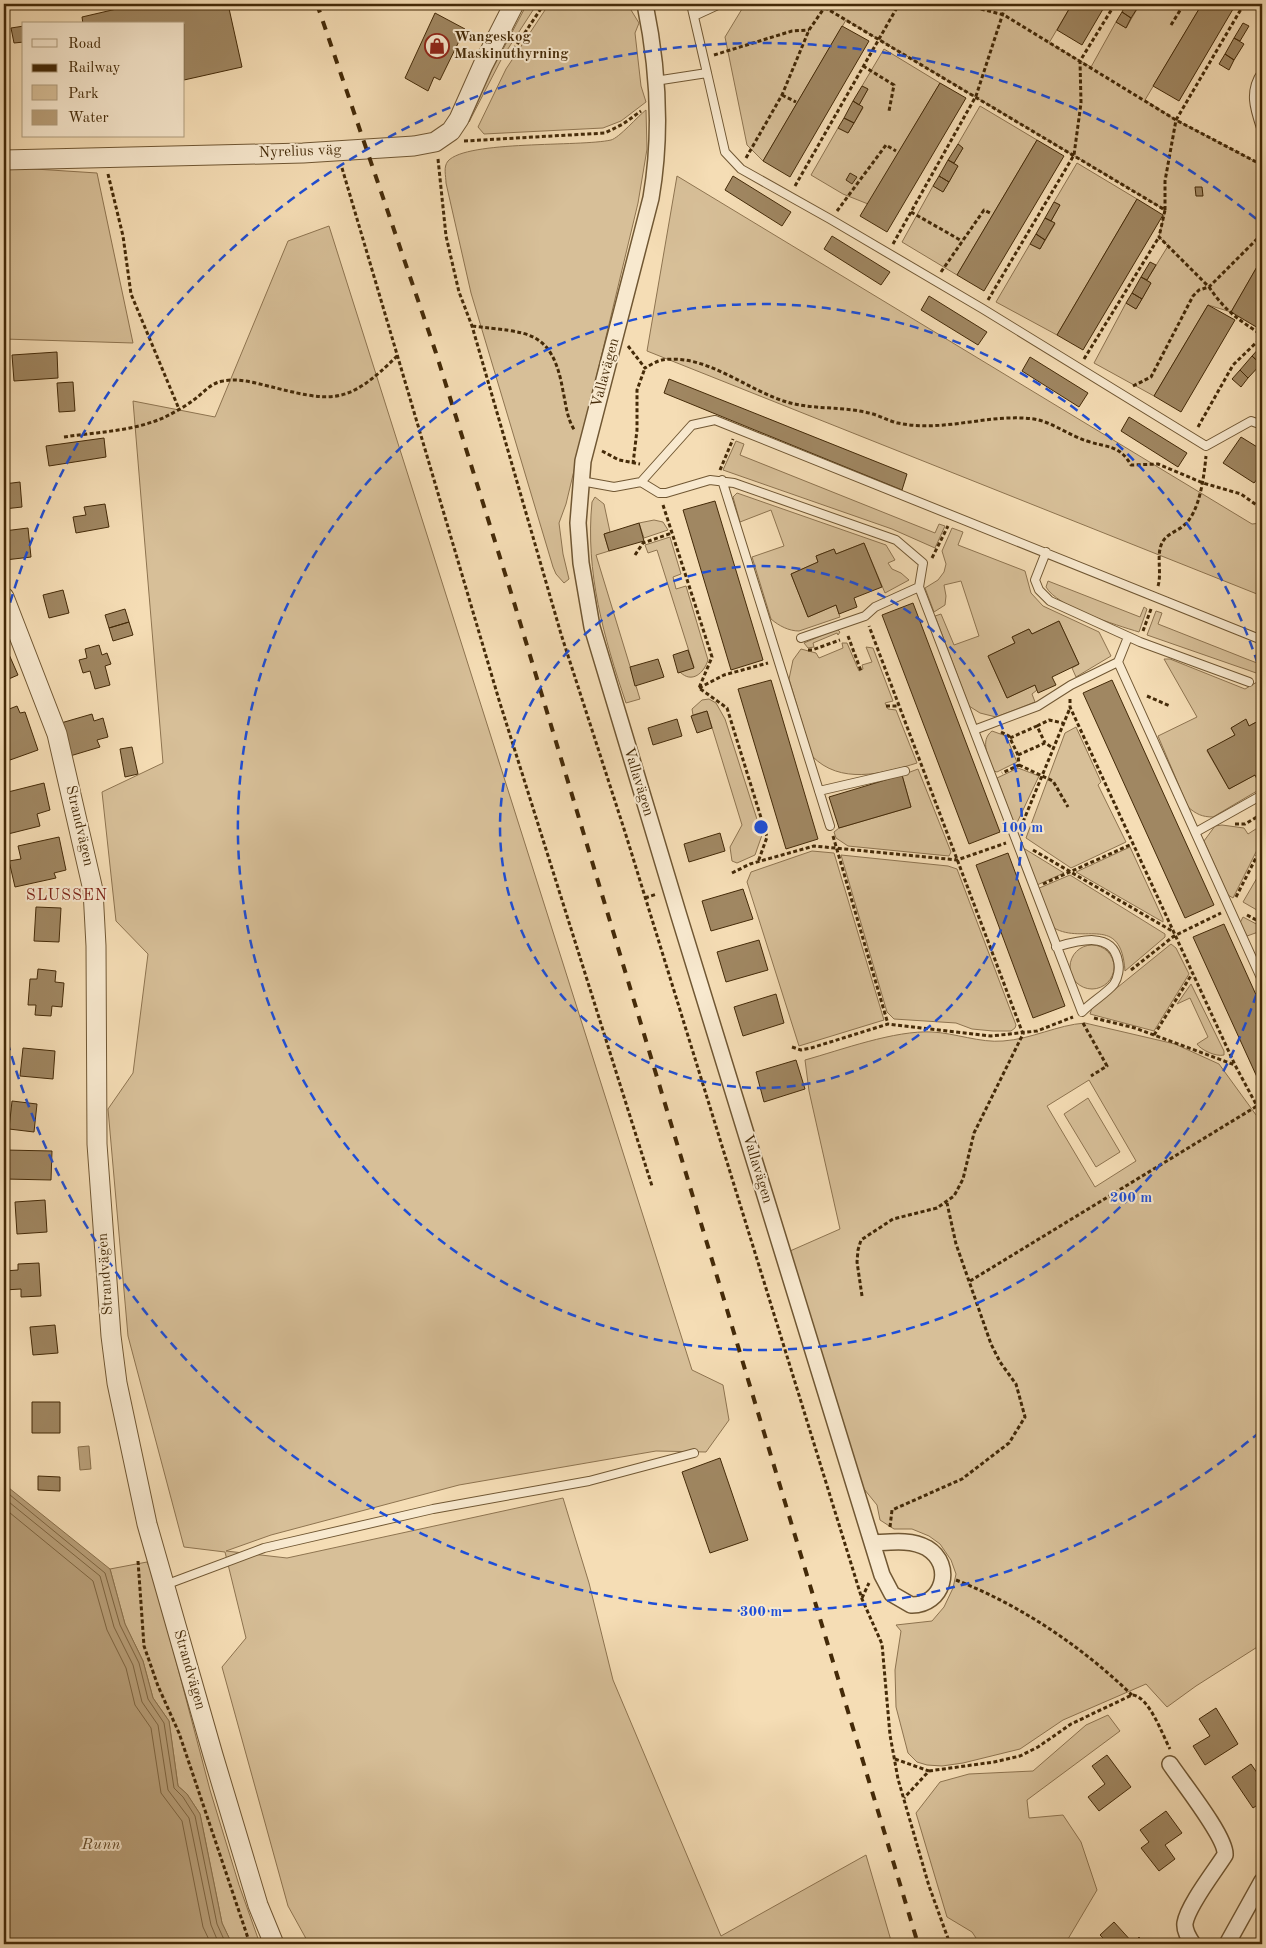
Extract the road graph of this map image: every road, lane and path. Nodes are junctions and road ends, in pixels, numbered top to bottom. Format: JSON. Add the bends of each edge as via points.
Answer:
{"nodes":[{"id":1,"x":514,"y":4,"type":"edge"},
{"id":2,"x":646,"y":4,"type":"edge"},
{"id":3,"x":691,"y":4,"type":"edge"},
{"id":4,"x":720,"y":4,"type":"edge"},
{"id":5,"x":819,"y":4,"type":"edge"},
{"id":6,"x":899,"y":4,"type":"edge"},
{"id":7,"x":962,"y":4,"type":"edge"},
{"id":8,"x":1006,"y":4,"type":"edge"},
{"id":9,"x":1114,"y":4,"type":"edge"},
{"id":10,"x":1184,"y":4,"type":"edge"},
{"id":11,"x":1244,"y":4,"type":"edge"},
{"id":12,"x":826,"y":5,"type":"edge"},
{"id":13,"x":1004,"y":15,"type":"junction"},
{"id":14,"x":694,"y":16,"type":"junction"},
{"id":15,"x":1171,"y":25,"type":"dead end"},
{"id":16,"x":809,"y":30,"type":"junction"},
{"id":17,"x":878,"y":39,"type":"junction"},
{"id":18,"x":704,"y":58,"type":"junction"},
{"id":19,"x":1080,"y":61,"type":"junction"},
{"id":20,"x":863,"y":66,"type":"junction"},
{"id":21,"x":1262,"y":72,"type":"edge"},
{"id":22,"x":706,"y":73,"type":"junction"},
{"id":23,"x":654,"y":81,"type":"junction"},
{"id":24,"x":782,"y":95,"type":"junction"},
{"id":25,"x":976,"y":96,"type":"junction"},
{"id":26,"x":656,"y":100,"type":"junction"},
{"id":27,"x":796,"y":102,"type":"dead end"},
{"id":28,"x":889,"y":111,"type":"dead end"},
{"id":29,"x":1176,"y":120,"type":"junction"},
{"id":30,"x":1262,"y":131,"type":"edge"},
{"id":31,"x":435,"y":142,"type":"junction"},
{"id":32,"x":458,"y":142,"type":"dead end"},
{"id":33,"x":896,"y":151,"type":"dead end"},
{"id":34,"x":1074,"y":155,"type":"junction"},
{"id":35,"x":4,"y":160,"type":"edge"},
{"id":36,"x":1262,"y":165,"type":"edge"},
{"id":37,"x":342,"y":166,"type":"dead end"},
{"id":38,"x":107,"y":168,"type":"dead end"},
{"id":39,"x":741,"y":169,"type":"junction"},
{"id":40,"x":790,"y":196,"type":"junction"},
{"id":41,"x":1166,"y":210,"type":"junction"},
{"id":42,"x":911,"y":212,"type":"junction"},
{"id":43,"x":990,"y":214,"type":"dead end"},
{"id":44,"x":830,"y":219,"type":"junction"},
{"id":45,"x":1262,"y":227,"type":"edge"},
{"id":46,"x":1159,"y":237,"type":"junction"},
{"id":47,"x":962,"y":241,"type":"junction"},
{"id":48,"x":887,"y":254,"type":"junction"},
{"id":49,"x":935,"y":281,"type":"junction"},
{"id":50,"x":1209,"y":287,"type":"junction"},
{"id":51,"x":982,"y":309,"type":"junction"},
{"id":52,"x":472,"y":326,"type":"junction"},
{"id":53,"x":616,"y":333,"type":"junction"},
{"id":54,"x":1262,"y":336,"type":"edge"},
{"id":55,"x":398,"y":355,"type":"junction"},
{"id":56,"x":645,"y":368,"type":"junction"},
{"id":57,"x":1078,"y":368,"type":"junction"},
{"id":58,"x":1125,"y":396,"type":"junction"},
{"id":59,"x":179,"y":409,"type":"junction"},
{"id":60,"x":1262,"y":426,"type":"edge"},
{"id":61,"x":64,"y":437,"type":"dead end"},
{"id":62,"x":1192,"y":437,"type":"junction"},
{"id":63,"x":588,"y":439,"type":"junction"},
{"id":64,"x":733,"y":439,"type":"dead end"},
{"id":65,"x":1206,"y":446,"type":"junction"},
{"id":66,"x":658,"y":463,"type":"junction"},
{"id":67,"x":634,"y":464,"type":"junction"},
{"id":68,"x":720,"y":470,"type":"dead end"},
{"id":69,"x":722,"y":480,"type":"junction"},
{"id":70,"x":581,"y":481,"type":"junction"},
{"id":71,"x":641,"y":482,"type":"junction"},
{"id":72,"x":1203,"y":482,"type":"junction"},
{"id":73,"x":659,"y":493,"type":"junction"},
{"id":74,"x":1262,"y":510,"type":"edge"},
{"id":75,"x":948,"y":528,"type":"dead end"},
{"id":76,"x":672,"y":533,"type":"junction"},
{"id":77,"x":938,"y":551,"type":"dead end"},
{"id":78,"x":1046,"y":552,"type":"junction"},
{"id":79,"x":635,"y":555,"type":"dead end"},
{"id":80,"x":919,"y":587,"type":"junction"},
{"id":81,"x":4,"y":596,"type":"edge"},
{"id":82,"x":1156,"y":596,"type":"junction"},
{"id":83,"x":1150,"y":613,"type":"dead end"},
{"id":84,"x":865,"y":616,"type":"junction"},
{"id":85,"x":1143,"y":633,"type":"dead end"},
{"id":86,"x":848,"y":636,"type":"dead end"},
{"id":87,"x":1128,"y":637,"type":"junction"},
{"id":88,"x":801,"y":638,"type":"dead end"},
{"id":89,"x":1262,"y":640,"type":"edge"},
{"id":90,"x":778,"y":660,"type":"junction"},
{"id":91,"x":1118,"y":662,"type":"junction"},
{"id":92,"x":860,"y":670,"type":"dead end"},
{"id":93,"x":1249,"y":682,"type":"dead end"},
{"id":94,"x":1071,"y":685,"type":"junction"},
{"id":95,"x":699,"y":688,"type":"junction"},
{"id":96,"x":1132,"y":692,"type":"junction"},
{"id":97,"x":886,"y":706,"type":"dead end"},
{"id":98,"x":899,"y":706,"type":"junction"},
{"id":99,"x":1170,"y":706,"type":"dead end"},
{"id":100,"x":1070,"y":707,"type":"junction"},
{"id":101,"x":1063,"y":723,"type":"junction"},
{"id":102,"x":987,"y":725,"type":"junction"},
{"id":103,"x":1037,"y":726,"type":"junction"},
{"id":104,"x":974,"y":730,"type":"junction"},
{"id":105,"x":1010,"y":738,"type":"junction"},
{"id":106,"x":1045,"y":743,"type":"junction"},
{"id":107,"x":1053,"y":748,"type":"junction"},
{"id":108,"x":1018,"y":755,"type":"junction"},
{"id":109,"x":1019,"y":765,"type":"junction"},
{"id":110,"x":905,"y":771,"type":"dead end"},
{"id":111,"x":1043,"y":775,"type":"junction"},
{"id":112,"x":992,"y":778,"type":"junction"},
{"id":113,"x":819,"y":791,"type":"junction"},
{"id":114,"x":1262,"y":795,"type":"edge"},
{"id":115,"x":1068,"y":807,"type":"dead end"},
{"id":116,"x":830,"y":826,"type":"dead end"},
{"id":117,"x":1196,"y":832,"type":"junction"},
{"id":118,"x":833,"y":836,"type":"dead end"},
{"id":119,"x":1015,"y":840,"type":"junction"},
{"id":120,"x":1132,"y":844,"type":"junction"},
{"id":121,"x":837,"y":848,"type":"junction"},
{"id":122,"x":958,"y":860,"type":"junction"},
{"id":123,"x":758,"y":862,"type":"junction"},
{"id":124,"x":1069,"y":872,"type":"junction"},
{"id":125,"x":732,"y":873,"type":"dead end"},
{"id":126,"x":1034,"y":888,"type":"junction"},
{"id":127,"x":1173,"y":934,"type":"junction"},
{"id":128,"x":1056,"y":947,"type":"junction"},
{"id":129,"x":1192,"y":974,"type":"junction"},
{"id":130,"x":1262,"y":980,"type":"edge"},
{"id":131,"x":1114,"y":984,"type":"junction"},
{"id":132,"x":1082,"y":1012,"type":"junction"},
{"id":133,"x":888,"y":1024,"type":"junction"},
{"id":134,"x":1023,"y":1034,"type":"junction"},
{"id":135,"x":1154,"y":1035,"type":"junction"},
{"id":136,"x":792,"y":1047,"type":"dead end"},
{"id":137,"x":1235,"y":1065,"type":"junction"},
{"id":138,"x":1090,"y":1076,"type":"dead end"},
{"id":139,"x":1262,"y":1103,"type":"edge"},
{"id":140,"x":1257,"y":1106,"type":"junction"},
{"id":141,"x":652,"y":1186,"type":"dead end"},
{"id":142,"x":947,"y":1203,"type":"junction"},
{"id":143,"x":970,"y":1281,"type":"junction"},
{"id":144,"x":862,"y":1296,"type":"dead end"},
{"id":145,"x":694,"y":1454,"type":"dead end"},
{"id":146,"x":881,"y":1542,"type":"junction"},
{"id":147,"x":153,"y":1544,"type":"junction"},
{"id":148,"x":944,"y":1575,"type":"junction"},
{"id":149,"x":165,"y":1585,"type":"junction"},
{"id":150,"x":1132,"y":1695,"type":"junction"},
{"id":151,"x":895,"y":1759,"type":"junction"},
{"id":152,"x":1170,"y":1764,"type":"joint"},
{"id":153,"x":929,"y":1771,"type":"junction"},
{"id":154,"x":904,"y":1798,"type":"junction"},
{"id":155,"x":1262,"y":1881,"type":"edge"},
{"id":156,"x":250,"y":1944,"type":"edge"},
{"id":157,"x":274,"y":1944,"type":"edge"},
{"id":158,"x":950,"y":1944,"type":"edge"},
{"id":159,"x":1194,"y":1944,"type":"edge"},
{"id":160,"x":1227,"y":1944,"type":"edge"}],
"edges":[{"from":1,"to":31,"type":"street","name":"Nyrelius väg","via":[[459,119],[451,131]]},
{"from":2,"to":23,"type":"street","name":"Vallavägen"},
{"from":3,"to":14,"type":"lane"},
{"from":4,"to":14,"type":"lane"},
{"from":5,"to":12,"type":"path"},
{"from":6,"to":17,"type":"path"},
{"from":7,"to":13,"type":"path"},
{"from":8,"to":13,"type":"path"},
{"from":9,"to":19,"type":"path"},
{"from":10,"to":15,"type":"path"},
{"from":11,"to":29,"type":"path"},
{"from":12,"to":16,"type":"path"},
{"from":12,"to":17,"type":"path"},
{"from":13,"to":19,"type":"path"},
{"from":13,"to":25,"type":"path"},
{"from":14,"to":18,"type":"lane"},
{"from":16,"to":18,"type":"path","via":[[792,31]]},
{"from":16,"to":24,"type":"path"},
{"from":17,"to":20,"type":"path"},
{"from":17,"to":25,"type":"path"},
{"from":18,"to":22,"type":"lane"},
{"from":19,"to":29,"type":"path"},
{"from":19,"to":34,"type":"path","via":[[1081,103]]},
{"from":20,"to":28,"type":"path","via":[[894,85]]},
{"from":20,"to":40,"type":"path"},
{"from":21,"to":30,"type":"lane","via":[[1252,101]]},
{"from":22,"to":23,"type":"lane"},
{"from":22,"to":39,"type":"lane","via":[[725,152]]},
{"from":23,"to":26,"type":"street","name":"Vallavägen"},
{"from":24,"to":27,"type":"path"},
{"from":24,"to":39,"type":"path"},
{"from":25,"to":34,"type":"path"},
{"from":25,"to":42,"type":"path"},
{"from":26,"to":32,"type":"path","via":[[605,133]]},
{"from":26,"to":53,"type":"street","name":"Vallavägen","via":[[658,137],[654,180]]},
{"from":29,"to":36,"type":"path"},
{"from":29,"to":41,"type":"path","via":[[1165,181]]},
{"from":31,"to":35,"type":"street","name":"Nyrelius väg","via":[[303,153]]},
{"from":31,"to":52,"type":"path","via":[[446,236],[459,292]]},
{"from":33,"to":44,"type":"path","via":[[886,145]]},
{"from":34,"to":41,"type":"path"},
{"from":34,"to":51,"type":"path"},
{"from":37,"to":55,"type":"path"},
{"from":38,"to":59,"type":"path","via":[[123,236],[131,294]]},
{"from":39,"to":40,"type":"lane"},
{"from":40,"to":44,"type":"lane"},
{"from":41,"to":46,"type":"path"},
{"from":42,"to":47,"type":"path"},
{"from":42,"to":48,"type":"path"},
{"from":43,"to":47,"type":"path","via":[[984,210]]},
{"from":44,"to":48,"type":"lane"},
{"from":45,"to":50,"type":"path","via":[[1256,239]]},
{"from":46,"to":50,"type":"path"},
{"from":46,"to":57,"type":"path"},
{"from":47,"to":49,"type":"path"},
{"from":48,"to":49,"type":"lane"},
{"from":49,"to":51,"type":"lane"},
{"from":50,"to":54,"type":"path","via":[[1231,315]]},
{"from":50,"to":58,"type":"path","via":[[1193,296],[1150,377],[1131,387]]},
{"from":51,"to":57,"type":"lane"},
{"from":52,"to":63,"type":"path","via":[[516,332],[546,345],[556,361],[569,422],[575,431]]},
{"from":52,"to":151,"type":"path","via":[[561,634],[862,1599],[882,1644]]},
{"from":53,"to":56,"type":"path"},
{"from":53,"to":63,"type":"street","name":"Vallavägen"},
{"from":54,"to":62,"type":"path","via":[[1233,365]]},
{"from":55,"to":59,"type":"path","via":[[369,382],[346,394],[304,396],[251,382],[226,380],[206,389]]},
{"from":55,"to":141,"type":"path","via":[[499,700]]},
{"from":56,"to":67,"type":"path","via":[[637,390]]},
{"from":56,"to":72,"type":"path","via":[[662,360],[692,362],[714,368],[752,389],[788,403],[869,412],[898,423],[933,425],[996,418],[1036,420],[1088,442],[1108,445],[1125,454],[1131,465],[1158,464]]},
{"from":57,"to":58,"type":"lane"},
{"from":58,"to":62,"type":"lane"},
{"from":59,"to":61,"type":"path","via":[[142,425]]},
{"from":60,"to":65,"type":"lane","via":[[1251,422]]},
{"from":62,"to":65,"type":"lane"},
{"from":63,"to":67,"type":"path","via":[[604,453]]},
{"from":63,"to":70,"type":"street","name":"Vallavägen"},
{"from":64,"to":68,"type":"path"},
{"from":65,"to":72,"type":"path"},
{"from":66,"to":67,"type":"path"},
{"from":66,"to":71,"type":"lane"},
{"from":66,"to":78,"type":"lane","via":[[692,425],[714,420]]},
{"from":69,"to":73,"type":"lane"},
{"from":69,"to":80,"type":"lane","via":[[896,540],[923,563]]},
{"from":69,"to":90,"type":"lane"},
{"from":70,"to":71,"type":"lane","via":[[614,487]]},
{"from":70,"to":146,"type":"street","name":"Vallavägen","via":[[578,523],[581,563],[592,627],[681,925]]},
{"from":71,"to":73,"type":"lane"},
{"from":72,"to":74,"type":"path","via":[[1241,494]]},
{"from":72,"to":82,"type":"path","via":[[1190,517],[1161,544],[1160,582]]},
{"from":73,"to":76,"type":"path"},
{"from":75,"to":77,"type":"path"},
{"from":76,"to":79,"type":"path","via":[[643,543]]},
{"from":76,"to":95,"type":"path","via":[[712,657]]},
{"from":78,"to":82,"type":"lane"},
{"from":78,"to":87,"type":"lane","via":[[1035,580],[1044,596]]},
{"from":80,"to":84,"type":"lane","via":[[874,607]]},
{"from":80,"to":104,"type":"lane"},
{"from":81,"to":147,"type":"street","name":"Strandvägen","via":[[57,734],[93,890],[97,1144],[111,1336],[117,1383]]},
{"from":82,"to":89,"type":"lane"},
{"from":83,"to":85,"type":"path"},
{"from":84,"to":88,"type":"lane"},
{"from":84,"to":98,"type":"path"},
{"from":86,"to":92,"type":"path"},
{"from":87,"to":91,"type":"lane"},
{"from":87,"to":93,"type":"lane"},
{"from":90,"to":95,"type":"path","via":[[724,675]]},
{"from":90,"to":113,"type":"lane"},
{"from":91,"to":94,"type":"lane"},
{"from":91,"to":96,"type":"lane"},
{"from":94,"to":100,"type":"path"},
{"from":94,"to":102,"type":"lane","via":[[1038,706]]},
{"from":95,"to":123,"type":"path","via":[[727,708],[767,837]]},
{"from":96,"to":99,"type":"path"},
{"from":96,"to":117,"type":"lane"},
{"from":97,"to":98,"type":"path"},
{"from":98,"to":122,"type":"path"},
{"from":100,"to":101,"type":"path"},
{"from":100,"to":120,"type":"path"},
{"from":101,"to":103,"type":"path","via":[[1049,720]]},
{"from":101,"to":107,"type":"path"},
{"from":102,"to":104,"type":"lane"},
{"from":102,"to":105,"type":"path"},
{"from":103,"to":105,"type":"path"},
{"from":103,"to":106,"type":"path"},
{"from":104,"to":112,"type":"lane"},
{"from":105,"to":108,"type":"path"},
{"from":106,"to":107,"type":"path"},
{"from":106,"to":108,"type":"path"},
{"from":107,"to":111,"type":"path"},
{"from":108,"to":109,"type":"path"},
{"from":109,"to":111,"type":"path"},
{"from":109,"to":112,"type":"path"},
{"from":110,"to":113,"type":"lane"},
{"from":111,"to":115,"type":"path","via":[[1053,781]]},
{"from":111,"to":119,"type":"path"},
{"from":112,"to":119,"type":"lane"},
{"from":113,"to":116,"type":"lane"},
{"from":114,"to":117,"type":"lane"},
{"from":117,"to":130,"type":"lane"},
{"from":118,"to":121,"type":"path"},
{"from":119,"to":122,"type":"path"},
{"from":119,"to":124,"type":"path"},
{"from":119,"to":126,"type":"lane"},
{"from":120,"to":124,"type":"path"},
{"from":120,"to":127,"type":"path"},
{"from":121,"to":122,"type":"path"},
{"from":121,"to":123,"type":"path","via":[[814,846]]},
{"from":121,"to":133,"type":"path"},
{"from":122,"to":134,"type":"path"},
{"from":123,"to":125,"type":"path"},
{"from":124,"to":126,"type":"path"},
{"from":124,"to":127,"type":"path"},
{"from":126,"to":128,"type":"lane"},
{"from":127,"to":129,"type":"path"},
{"from":127,"to":131,"type":"path"},
{"from":128,"to":131,"type":"lane","via":[[1087,939],[1104,942],[1118,959],[1119,972]]},
{"from":128,"to":132,"type":"lane"},
{"from":129,"to":135,"type":"path"},
{"from":129,"to":137,"type":"path"},
{"from":131,"to":132,"type":"lane"},
{"from":132,"to":134,"type":"path","via":[[1062,1023]]},
{"from":132,"to":135,"type":"path"},
{"from":132,"to":138,"type":"path","via":[[1083,1026],[1107,1066]]},
{"from":133,"to":134,"type":"path","via":[[991,1036]]},
{"from":133,"to":136,"type":"path","via":[[811,1048],[801,1050]]},
{"from":134,"to":142,"type":"path","via":[[974,1133],[960,1189]]},
{"from":135,"to":137,"type":"path"},
{"from":137,"to":140,"type":"path"},
{"from":139,"to":140,"type":"path"},
{"from":140,"to":143,"type":"path"},
{"from":142,"to":143,"type":"path","via":[[956,1244]]},
{"from":142,"to":144,"type":"path","via":[[893,1218],[861,1240],[857,1262]]},
{"from":143,"to":146,"type":"path","via":[[991,1344],[1016,1384],[1025,1417],[1009,1443],[962,1478],[892,1510]]},
{"from":145,"to":149,"type":"lane","via":[[589,1481],[433,1509],[264,1548]]},
{"from":146,"to":148,"type":"street","via":[[908,1542],[928,1548],[942,1564]]},
{"from":146,"to":148,"type":"street","name":"Vallavägen","via":[[886,1584],[892,1594],[905,1602],[918,1605],[927,1602],[939,1590]]},
{"from":147,"to":149,"type":"street","name":"Strandvägen"},
{"from":147,"to":156,"type":"path","via":[[138,1560],[144,1646],[179,1733]]},
{"from":148,"to":150,"type":"path","via":[[1012,1606],[1058,1634]]},
{"from":149,"to":157,"type":"street","name":"Strandvägen","via":[[244,1860]]},
{"from":150,"to":152,"type":"path","via":[[1147,1703],[1174,1758]]},
{"from":150,"to":153,"type":"path","via":[[1071,1724],[1038,1748],[1020,1756]]},
{"from":151,"to":153,"type":"path"},
{"from":151,"to":154,"type":"path"},
{"from":152,"to":159,"type":"street","via":[[1226,1850],[1186,1920],[1185,1929]]},
{"from":153,"to":154,"type":"path"},
{"from":154,"to":158,"type":"path","via":[[929,1886]]},
{"from":155,"to":160,"type":"street"}]}
